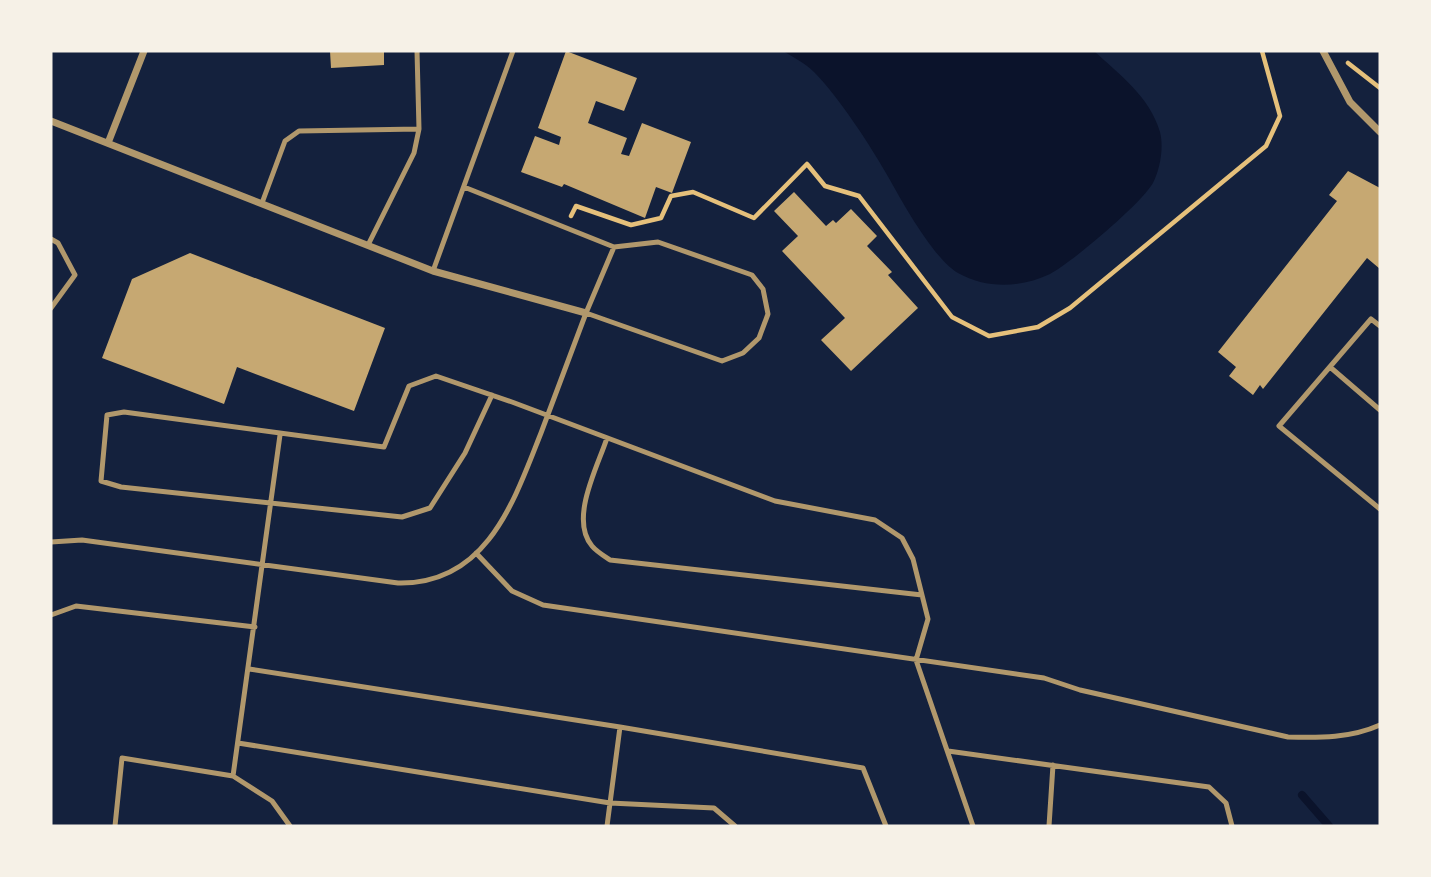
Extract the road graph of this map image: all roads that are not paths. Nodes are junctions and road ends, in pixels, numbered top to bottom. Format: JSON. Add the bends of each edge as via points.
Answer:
{"nodes":[{"id":1,"x":144,"y":51,"type":"edge"},
{"id":2,"x":416,"y":51,"type":"edge"},
{"id":3,"x":513,"y":51,"type":"edge"},
{"id":4,"x":1323,"y":51,"type":"edge"},
{"id":5,"x":51,"y":121,"type":"edge"},
{"id":6,"x":419,"y":129,"type":"junction"},
{"id":7,"x":1380,"y":132,"type":"edge"},
{"id":8,"x":108,"y":143,"type":"junction"},
{"id":9,"x":464,"y":187,"type":"junction"},
{"id":10,"x":262,"y":203,"type":"junction"},
{"id":11,"x":51,"y":239,"type":"edge"},
{"id":12,"x":368,"y":245,"type":"junction"},
{"id":13,"x":614,"y":247,"type":"junction"},
{"id":14,"x":433,"y":271,"type":"junction"},
{"id":15,"x":51,"y":308,"type":"edge"},
{"id":16,"x":586,"y":313,"type":"junction"},
{"id":17,"x":1380,"y":327,"type":"edge"},
{"id":18,"x":1330,"y":367,"type":"junction"},
{"id":19,"x":492,"y":395,"type":"junction"},
{"id":20,"x":1380,"y":410,"type":"edge"},
{"id":21,"x":547,"y":416,"type":"junction"},
{"id":22,"x":280,"y":435,"type":"junction"},
{"id":23,"x":607,"y":438,"type":"junction"},
{"id":24,"x":271,"y":503,"type":"junction"},
{"id":25,"x":1380,"y":509,"type":"edge"},
{"id":26,"x":51,"y":542,"type":"edge"},
{"id":27,"x":476,"y":553,"type":"junction"},
{"id":28,"x":264,"y":565,"type":"junction"},
{"id":29,"x":922,"y":595,"type":"junction"},
{"id":30,"x":51,"y":615,"type":"edge"},
{"id":31,"x":255,"y":628,"type":"junction"},
{"id":32,"x":916,"y":660,"type":"junction"},
{"id":33,"x":248,"y":669,"type":"junction"},
{"id":34,"x":1380,"y":725,"type":"edge"},
{"id":35,"x":621,"y":727,"type":"junction"},
{"id":36,"x":238,"y":743,"type":"junction"},
{"id":37,"x":948,"y":751,"type":"junction"},
{"id":38,"x":1053,"y":765,"type":"junction"},
{"id":39,"x":233,"y":776,"type":"junction"},
{"id":40,"x":610,"y":803,"type":"junction"},
{"id":41,"x":115,"y":826,"type":"edge"},
{"id":42,"x":290,"y":826,"type":"edge"},
{"id":43,"x":607,"y":826,"type":"edge"},
{"id":44,"x":735,"y":826,"type":"edge"},
{"id":45,"x":886,"y":826,"type":"edge"},
{"id":46,"x":973,"y":826,"type":"edge"},
{"id":47,"x":1049,"y":826,"type":"edge"},
{"id":48,"x":1232,"y":826,"type":"edge"}],
"edges":[{"from":1,"to":8,"type":"street"},
{"from":2,"to":6,"type":"lane"},
{"from":3,"to":9,"type":"lane"},
{"from":4,"to":7,"type":"street","via":[[1350,102]]},
{"from":5,"to":8,"type":"street"},
{"from":6,"to":10,"type":"lane","via":[[299,131],[285,141]]},
{"from":6,"to":12,"type":"lane","via":[[414,153]]},
{"from":8,"to":10,"type":"street"},
{"from":9,"to":13,"type":"lane"},
{"from":9,"to":14,"type":"lane"},
{"from":10,"to":12,"type":"street"},
{"from":11,"to":15,"type":"lane","via":[[58,243],[75,275]]},
{"from":12,"to":14,"type":"street"},
{"from":13,"to":16,"type":"lane"},
{"from":13,"to":16,"type":"lane","via":[[658,242],[752,275],[762,289],[768,314],[759,338],[743,353],[722,361]]},
{"from":14,"to":16,"type":"street"},
{"from":16,"to":21,"type":"lane"},
{"from":17,"to":18,"type":"lane","via":[[1371,319]]},
{"from":18,"to":20,"type":"lane"},
{"from":18,"to":25,"type":"lane","via":[[1279,426]]},
{"from":19,"to":21,"type":"lane"},
{"from":19,"to":22,"type":"lane","via":[[436,376],[409,386],[384,447]]},
{"from":19,"to":24,"type":"lane","via":[[465,453],[430,508],[402,517]]},
{"from":21,"to":23,"type":"lane"},
{"from":21,"to":27,"type":"lane","via":[[512,507]]},
{"from":22,"to":24,"type":"lane"},
{"from":22,"to":24,"type":"lane","via":[[124,412],[107,415],[102,481]]},
{"from":23,"to":29,"type":"lane","via":[[775,501],[875,520],[902,538]]},
{"from":23,"to":29,"type":"lane","via":[[583,526],[591,546],[610,560]]},
{"from":24,"to":28,"type":"lane"},
{"from":26,"to":28,"type":"lane","via":[[82,540]]},
{"from":27,"to":28,"type":"lane","via":[[441,575],[417,583]]},
{"from":27,"to":32,"type":"lane","via":[[512,591],[543,605]]},
{"from":28,"to":31,"type":"lane"},
{"from":29,"to":32,"type":"lane","via":[[928,619]]},
{"from":30,"to":31,"type":"lane","via":[[76,606]]},
{"from":31,"to":33,"type":"lane"},
{"from":32,"to":34,"type":"lane","via":[[1044,678],[1288,737],[1354,734]]},
{"from":32,"to":37,"type":"lane"},
{"from":33,"to":35,"type":"lane"},
{"from":33,"to":36,"type":"lane"},
{"from":35,"to":40,"type":"lane"},
{"from":35,"to":45,"type":"lane","via":[[863,768]]},
{"from":36,"to":39,"type":"lane"},
{"from":36,"to":40,"type":"lane"},
{"from":37,"to":38,"type":"lane"},
{"from":37,"to":46,"type":"lane"},
{"from":38,"to":47,"type":"lane"},
{"from":38,"to":48,"type":"lane","via":[[1209,787],[1226,803]]},
{"from":39,"to":41,"type":"lane","via":[[122,758]]},
{"from":39,"to":42,"type":"lane","via":[[272,801]]},
{"from":40,"to":43,"type":"lane"},
{"from":40,"to":44,"type":"lane","via":[[714,808]]}]}
